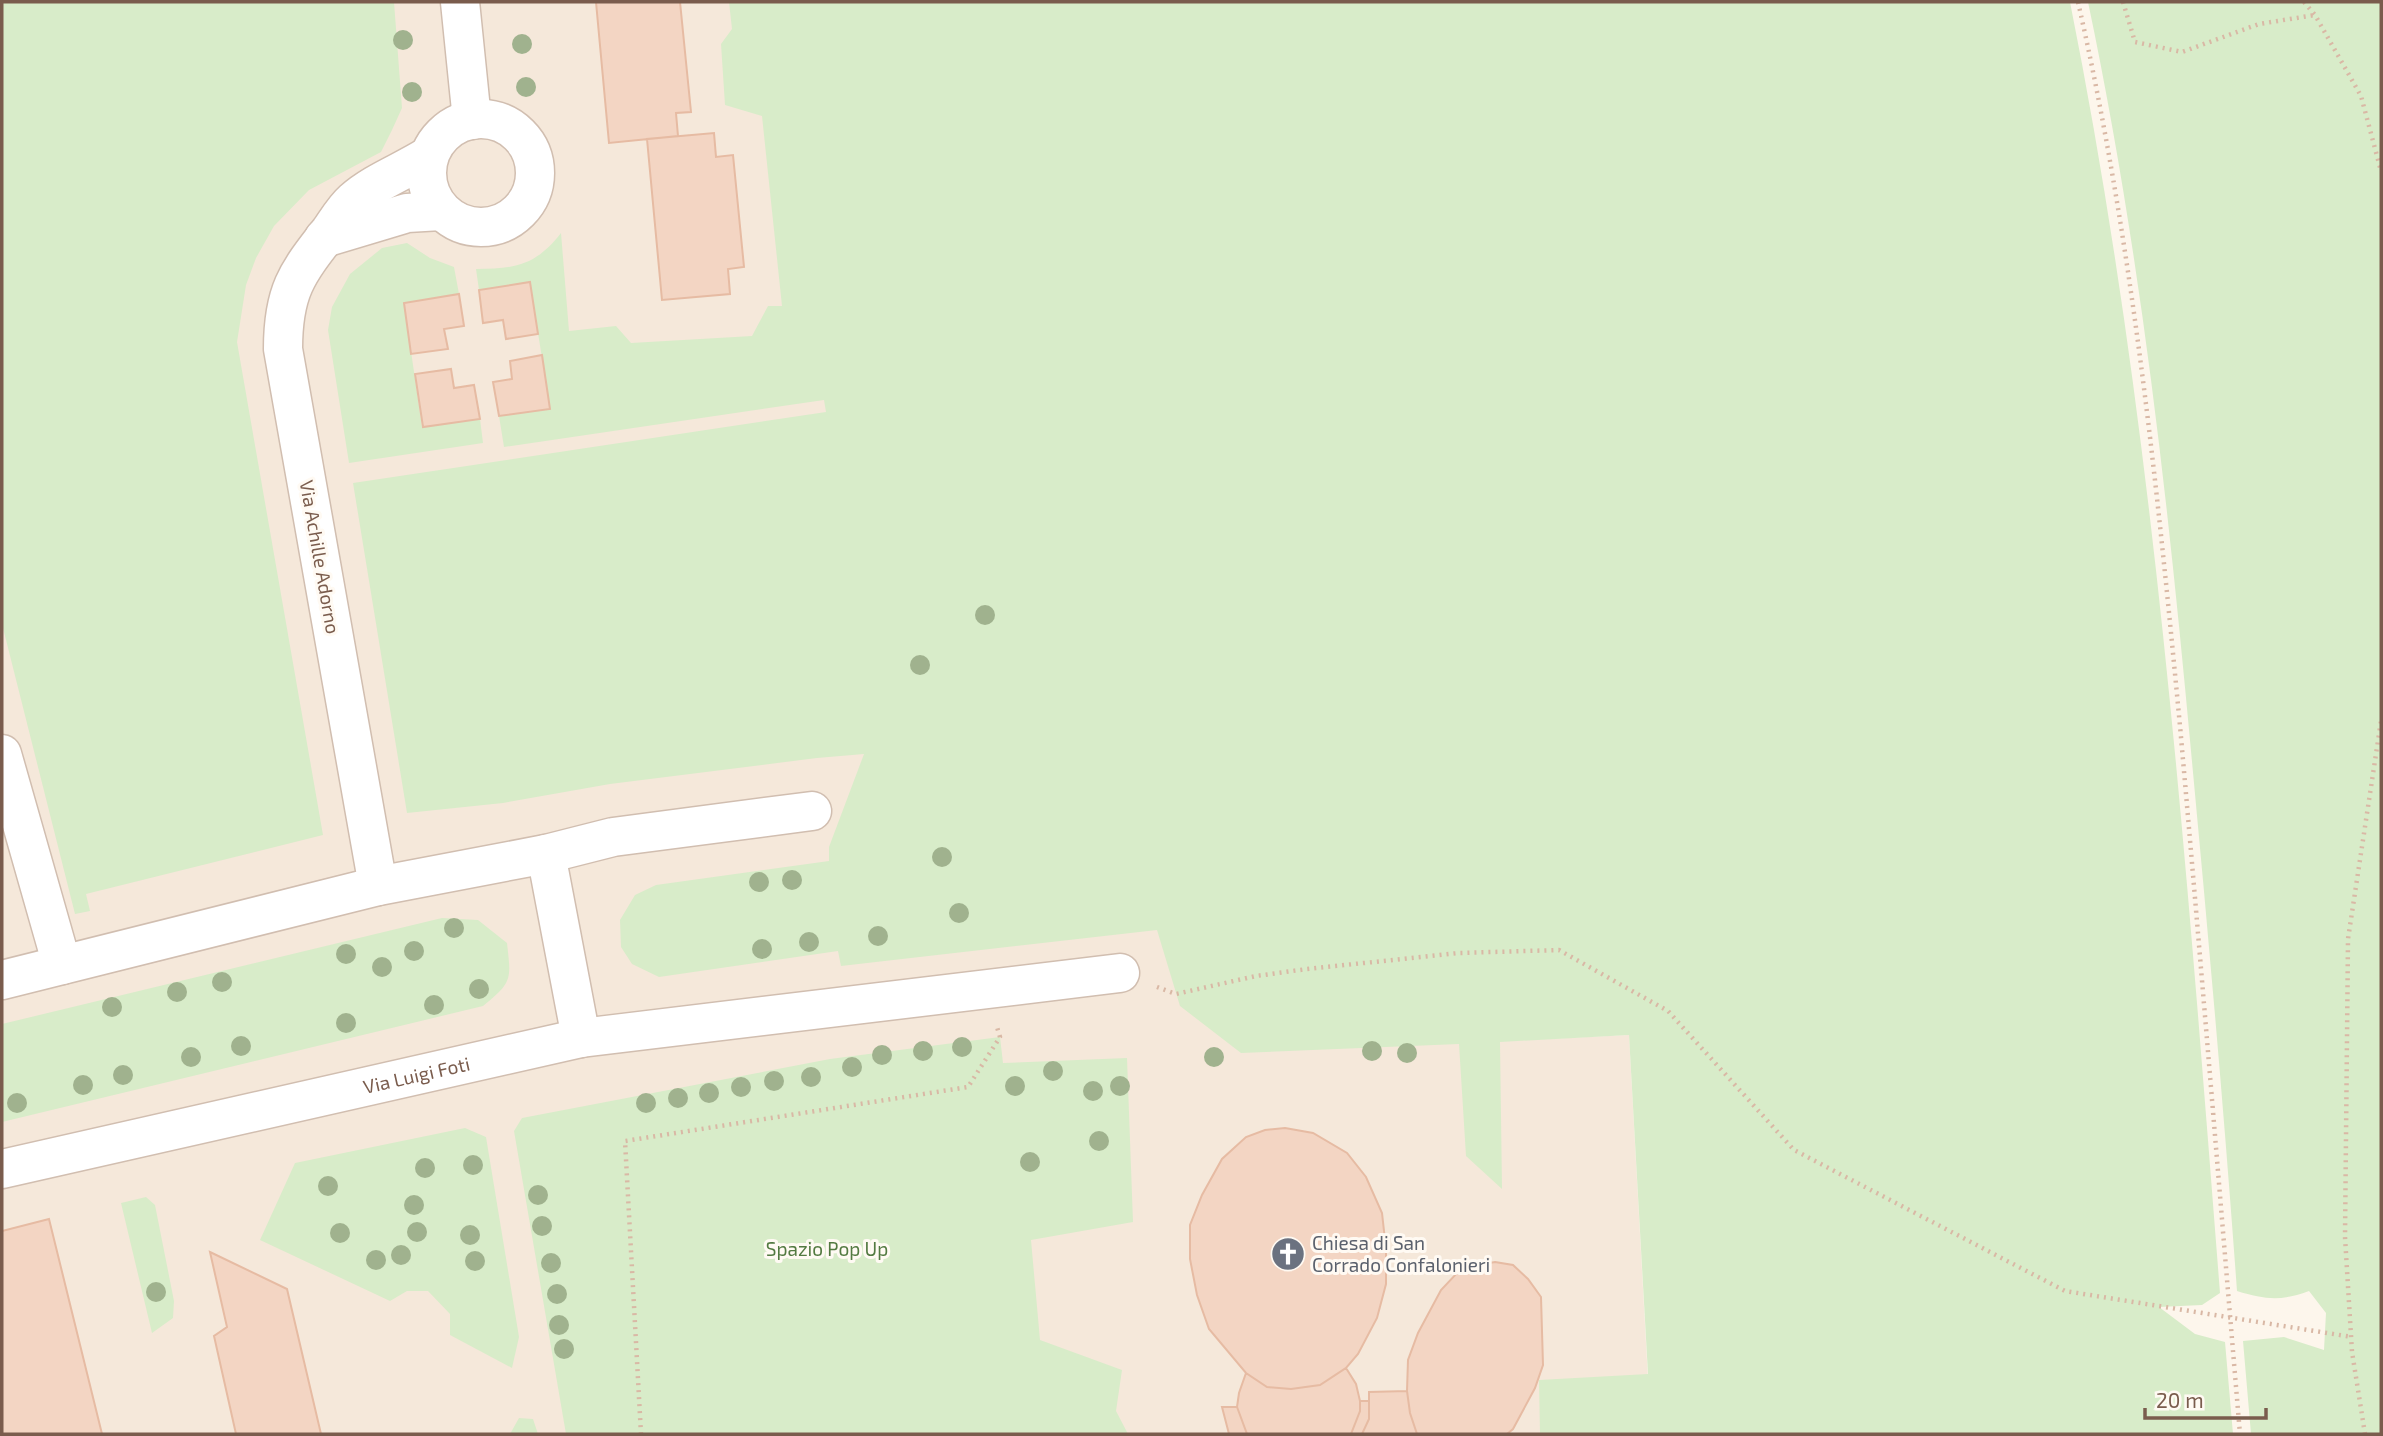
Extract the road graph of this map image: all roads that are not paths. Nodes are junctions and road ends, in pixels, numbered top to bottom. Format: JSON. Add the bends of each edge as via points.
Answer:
{"nodes":[{"id":1,"x":460,"y":2,"type":"edge"},
{"id":2,"x":472,"y":120,"type":"junction"},
{"id":3,"x":428,"y":156,"type":"junction"},
{"id":4,"x":441,"y":212,"type":"junction"},
{"id":5,"x":324,"y":238,"type":"junction"},
{"id":6,"x":2,"y":754,"type":"edge"},
{"id":7,"x":812,"y":811,"type":"dead end"},
{"id":8,"x":546,"y":854,"type":"junction"},
{"id":9,"x":378,"y":886,"type":"junction"},
{"id":10,"x":62,"y":965,"type":"junction"},
{"id":11,"x":1120,"y":973,"type":"road end"},
{"id":12,"x":2,"y":980,"type":"edge"},
{"id":13,"x":581,"y":1038,"type":"junction"},
{"id":14,"x":2,"y":1169,"type":"edge"}],
"edges":[{"from":1,"to":2,"type":"street"},
{"from":2,"to":3,"type":"street","via":[[453,126]]},
{"from":2,"to":4,"type":"street","via":[[492,120],[511,128],[526,142],[534,160],[529,200],[516,215],[498,225],[478,228]]},
{"from":3,"to":4,"type":"street","via":[[430,195]]},
{"from":3,"to":5,"type":"street","name":"Via Achille Adorno","via":[[353,201]]},
{"from":4,"to":5,"type":"street","via":[[407,214]]},
{"from":5,"to":9,"type":"street","name":"Via Achille Adorno","via":[[288,296],[283,349]]},
{"from":6,"to":10,"type":"street"},
{"from":7,"to":8,"type":"street","via":[[613,837]]},
{"from":8,"to":9,"type":"street"},
{"from":8,"to":13,"type":"street"},
{"from":9,"to":10,"type":"street"},
{"from":10,"to":12,"type":"street"},
{"from":11,"to":13,"type":"street","name":"Via Luigi Foti"},
{"from":13,"to":14,"type":"street","name":"Via Luigi Foti"}]}
